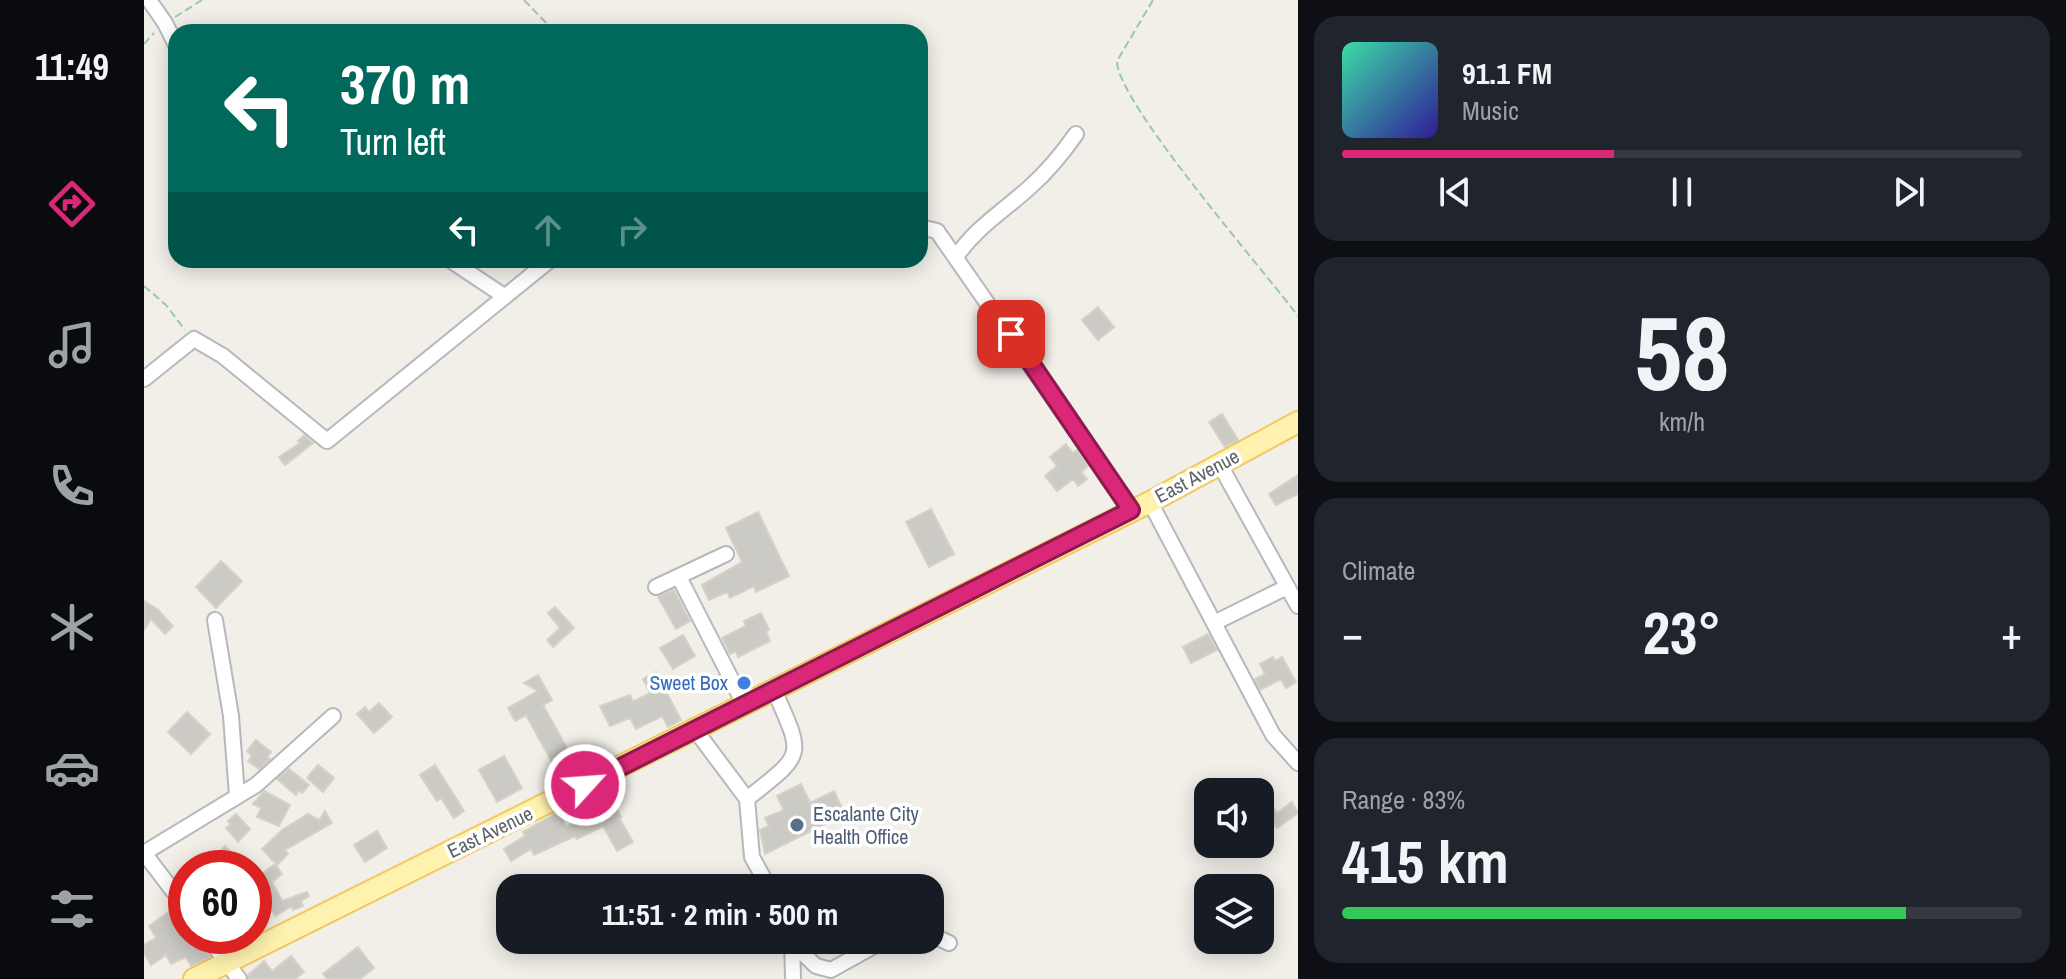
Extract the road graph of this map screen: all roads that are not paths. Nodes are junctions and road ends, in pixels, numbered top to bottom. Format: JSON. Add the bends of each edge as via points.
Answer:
{"nodes":[{"id":1,"x":149,"y":0,"type":"edge"},
{"id":2,"x":168,"y":29,"type":"edge"},
{"id":3,"x":1076,"y":134,"type":"dead end"},
{"id":4,"x":928,"y":229,"type":"edge"},
{"id":5,"x":956,"y":257,"type":"junction"},
{"id":6,"x":462,"y":268,"type":"edge"},
{"id":7,"x":540,"y":268,"type":"edge"},
{"id":8,"x":504,"y":296,"type":"junction"},
{"id":9,"x":144,"y":379,"type":"edge"},
{"id":10,"x":1298,"y":422,"type":"edge"},
{"id":11,"x":1220,"y":465,"type":"junction"},
{"id":12,"x":1140,"y":506,"type":"junction"},
{"id":13,"x":726,"y":554,"type":"dead end"},
{"id":14,"x":679,"y":577,"type":"junction"},
{"id":15,"x":656,"y":587,"type":"dead end"},
{"id":16,"x":1287,"y":587,"type":"junction"},
{"id":17,"x":1298,"y":606,"type":"edge"},
{"id":18,"x":215,"y":620,"type":"dead end"},
{"id":19,"x":1214,"y":623,"type":"junction"},
{"id":20,"x":774,"y":690,"type":"junction"},
{"id":21,"x":745,"y":706,"type":"junction"},
{"id":22,"x":333,"y":716,"type":"dead end"},
{"id":23,"x":696,"y":731,"type":"junction"},
{"id":24,"x":1298,"y":763,"type":"edge"},
{"id":25,"x":237,"y":796,"type":"junction"},
{"id":26,"x":747,"y":799,"type":"junction"},
{"id":27,"x":144,"y":853,"type":"edge"},
{"id":28,"x":761,"y":874,"type":"edge"},
{"id":29,"x":168,"y":884,"type":"edge"},
{"id":30,"x":944,"y":941,"type":"edge"},
{"id":31,"x":949,"y":943,"type":"dead end"},
{"id":32,"x":220,"y":954,"type":"edge"},
{"id":33,"x":793,"y":954,"type":"edge"},
{"id":34,"x":804,"y":954,"type":"edge"},
{"id":35,"x":860,"y":954,"type":"edge"},
{"id":36,"x":233,"y":971,"type":"edge"},
{"id":37,"x":194,"y":979,"type":"edge"},
{"id":38,"x":793,"y":979,"type":"edge"}],
"edges":[{"from":1,"to":2,"type":"street"},
{"from":3,"to":5,"type":"street","via":[[1058,160],[966,241]]},
{"from":4,"to":5,"type":"street","via":[[937,231]]},
{"from":5,"to":12,"type":"street"},
{"from":6,"to":8,"type":"street"},
{"from":7,"to":8,"type":"street"},
{"from":8,"to":9,"type":"street","via":[[327,441],[223,356],[194,339]]},
{"from":10,"to":11,"type":"main road","name":"East Avenue"},
{"from":11,"to":12,"type":"main road","name":"East Avenue"},
{"from":11,"to":16,"type":"street"},
{"from":12,"to":19,"type":"street"},
{"from":12,"to":20,"type":"main road","name":"East Avenue"},
{"from":13,"to":14,"type":"street"},
{"from":14,"to":15,"type":"street"},
{"from":14,"to":21,"type":"street"},
{"from":16,"to":17,"type":"street"},
{"from":16,"to":19,"type":"street"},
{"from":18,"to":25,"type":"street"},
{"from":19,"to":24,"type":"street","via":[[1273,735]]},
{"from":20,"to":21,"type":"main road","name":"East Avenue"},
{"from":20,"to":26,"type":"street","via":[[794,733],[796,751],[788,766]]},
{"from":21,"to":23,"type":"main road","name":"East Avenue"},
{"from":22,"to":25,"type":"street"},
{"from":23,"to":26,"type":"street"},
{"from":23,"to":36,"type":"main road","name":"East Avenue"},
{"from":25,"to":27,"type":"street"},
{"from":26,"to":28,"type":"street","via":[[752,857]]},
{"from":27,"to":29,"type":"street"},
{"from":30,"to":31,"type":"street"},
{"from":32,"to":36,"type":"street"},
{"from":33,"to":38,"type":"street"},
{"from":34,"to":35,"type":"street","via":[[816,966],[831,970]]},
{"from":36,"to":37,"type":"main road","name":"East Avenue"}]}
